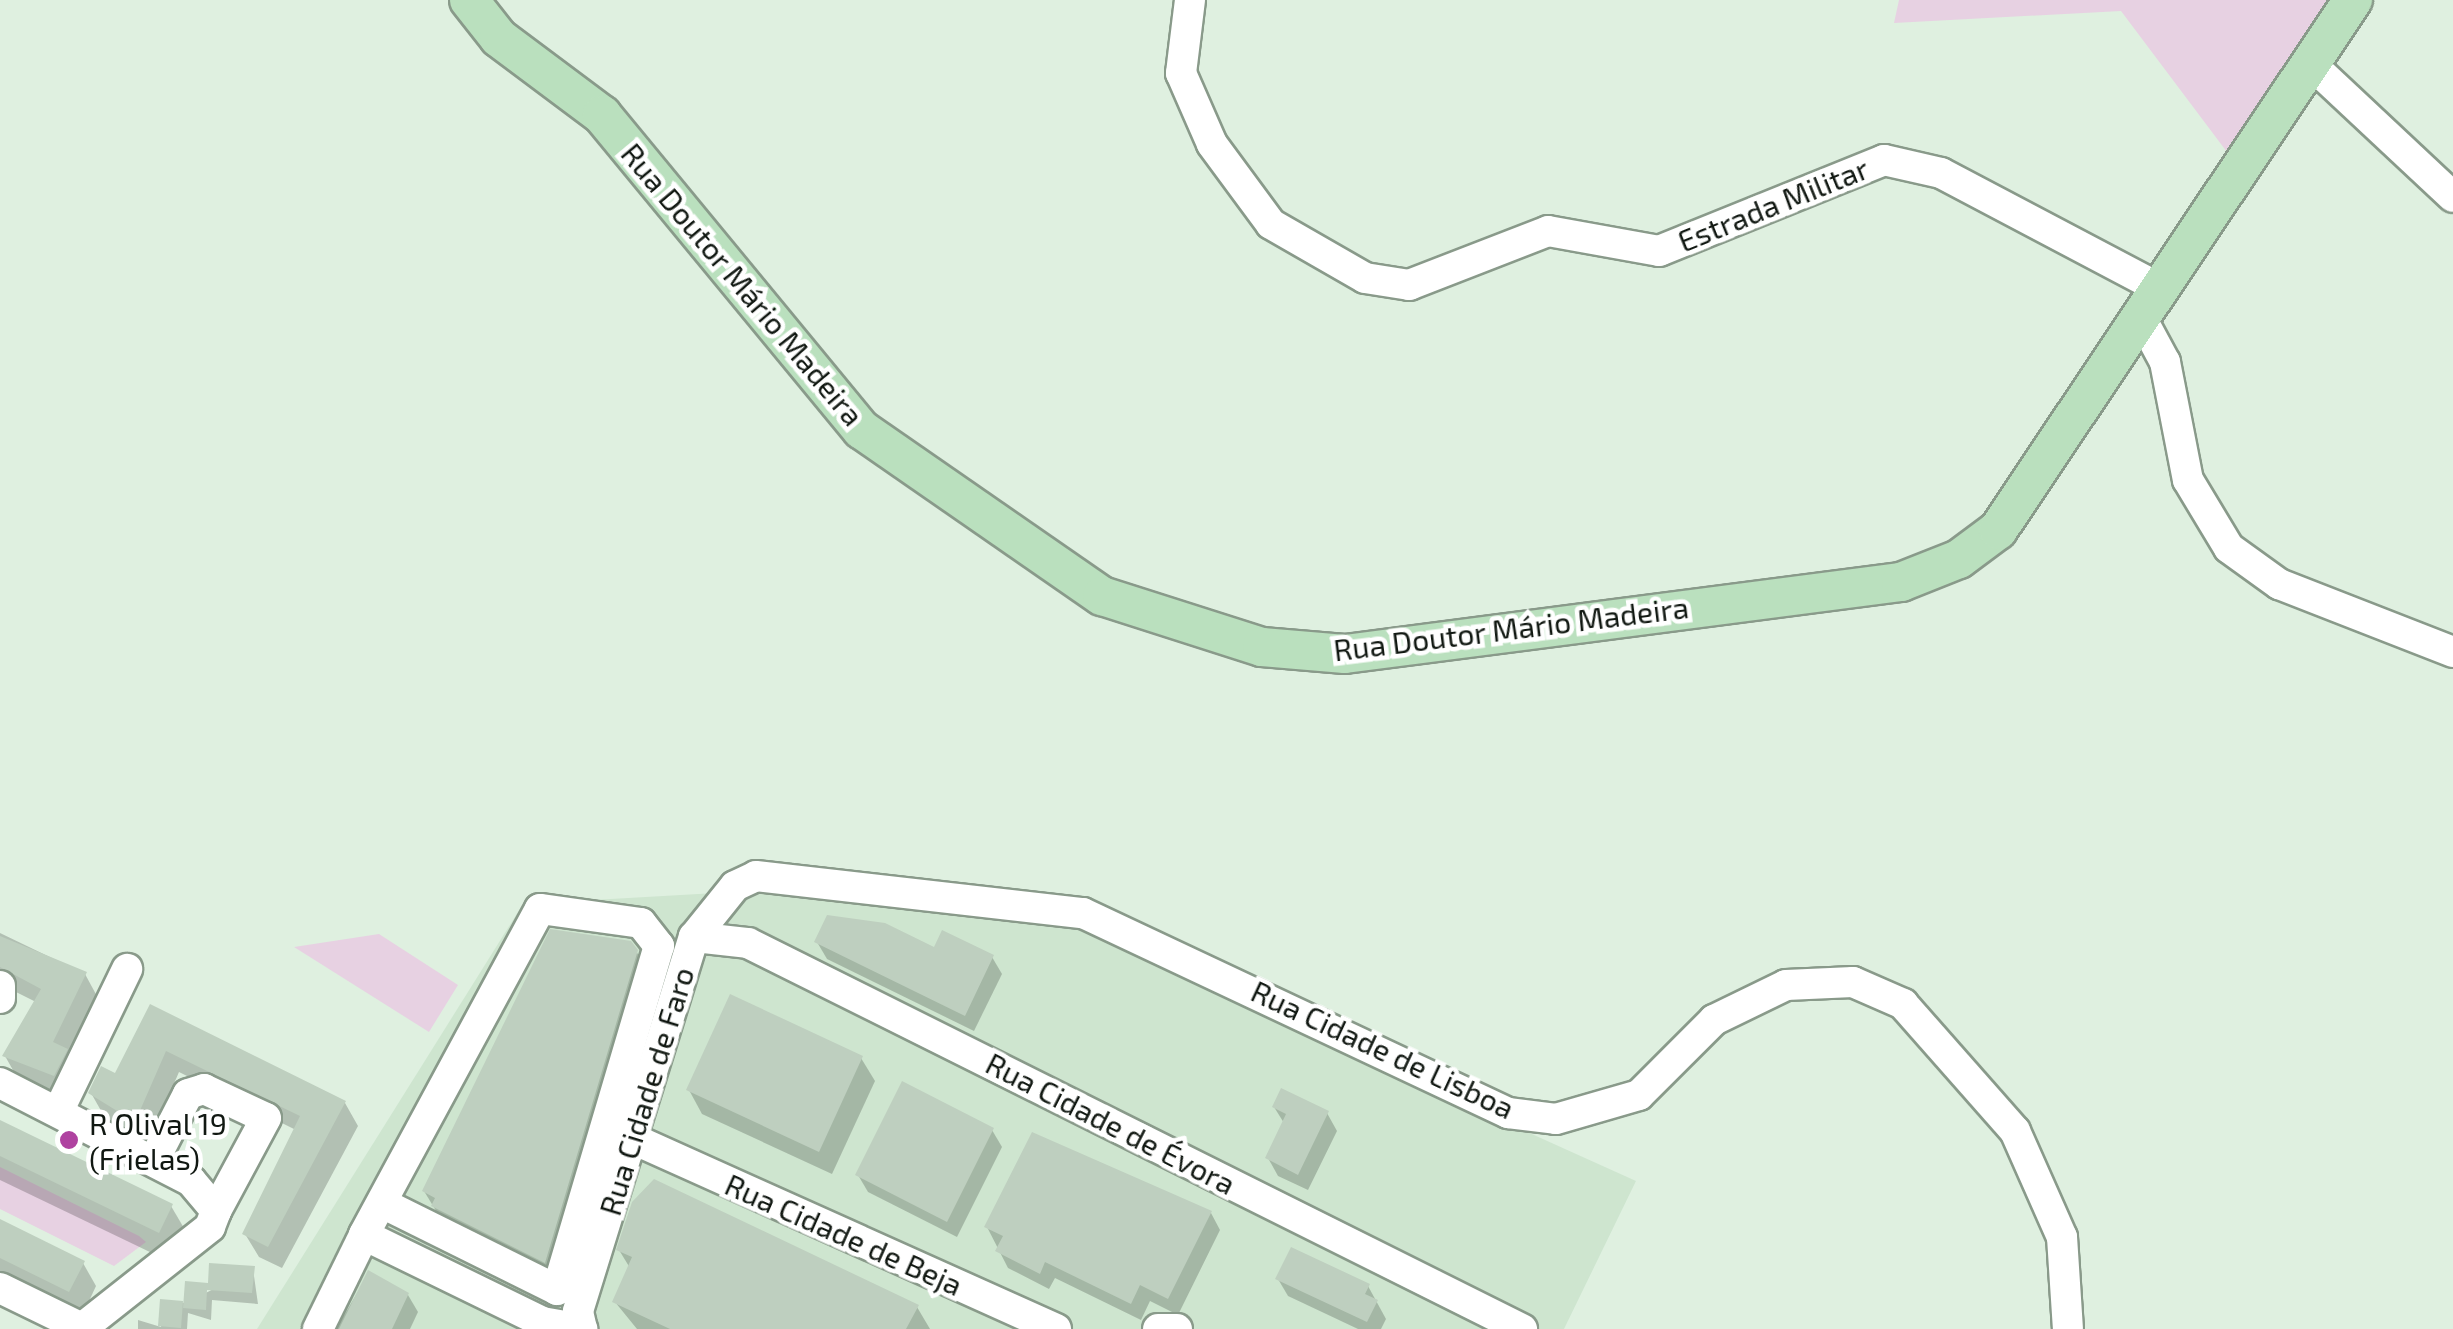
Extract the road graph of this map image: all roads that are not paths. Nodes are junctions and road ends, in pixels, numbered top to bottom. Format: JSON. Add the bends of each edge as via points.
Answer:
{"nodes":[{"id":1,"x":469,"y":0,"type":"edge"},
{"id":2,"x":1190,"y":0,"type":"edge"},
{"id":3,"x":2354,"y":0,"type":"edge"},
{"id":4,"x":2312,"y":65,"type":"junction"},
{"id":5,"x":2453,"y":197,"type":"edge"},
{"id":6,"x":2163,"y":290,"type":"junction"},
{"id":7,"x":2144,"y":323,"type":"junction"},
{"id":8,"x":2453,"y":652,"type":"edge"},
{"id":9,"x":756,"y":876,"type":"joint"},
{"id":10,"x":694,"y":937,"type":"junction"},
{"id":11,"x":127,"y":970,"type":"dead end"},
{"id":12,"x":0,"y":986,"type":"edge"},
{"id":13,"x":0,"y":998,"type":"edge"},
{"id":14,"x":0,"y":1083,"type":"edge"},
{"id":15,"x":58,"y":1112,"type":"junction"},
{"id":16,"x":632,"y":1138,"type":"junction"},
{"id":17,"x":154,"y":1160,"type":"junction"},
{"id":18,"x":382,"y":1203,"type":"junction"},
{"id":19,"x":216,"y":1211,"type":"junction"},
{"id":20,"x":414,"y":1219,"type":"junction"},
{"id":21,"x":364,"y":1235,"type":"junction"},
{"id":22,"x":398,"y":1252,"type":"junction"},
{"id":23,"x":0,"y":1288,"type":"edge"},
{"id":24,"x":82,"y":1329,"type":"edge"},
{"id":25,"x":318,"y":1329,"type":"edge"},
{"id":26,"x":582,"y":1329,"type":"edge"},
{"id":27,"x":1056,"y":1329,"type":"edge"},
{"id":28,"x":1158,"y":1329,"type":"edge"},
{"id":29,"x":1176,"y":1329,"type":"edge"},
{"id":30,"x":1522,"y":1329,"type":"edge"},
{"id":31,"x":2068,"y":1329,"type":"edge"}],
"edges":[{"from":1,"to":7,"type":"main road","name":"Rua Doutor Mário Madeira","via":[[499,38],[602,115],[862,430],[1102,596],[1262,647],[1345,654],[1902,582],[1998,530]]},
{"from":2,"to":6,"type":"street","name":"Estrada Militar","via":[[1181,73],[1212,144],[1270,224],[1365,278],[1409,285],[1548,232],[1660,251],[1884,160],[1941,173]]},
{"from":3,"to":4,"type":"main road","name":"Rua Doutor Mário Madeira"},
{"from":4,"to":5,"type":"street"},
{"from":4,"to":6,"type":"main road","name":"Rua Doutor Mário Madeira"},
{"from":6,"to":7,"type":"main road","name":"Rua Doutor Mário Madeira"},
{"from":7,"to":8,"type":"street","via":[[2165,362],[2188,480],[2229,548],[2279,584]]},
{"from":9,"to":10,"type":"street","name":"Rua Cidade de Faro","via":[[735,886]]},
{"from":9,"to":31,"type":"street","name":"Rua Cidade de Lisboa","via":[[1084,914],[1508,1113],[1556,1120],[1639,1095],[1714,1020],[1786,985],[1853,982],[1903,1004],[2015,1130],[2062,1236]]},
{"from":10,"to":16,"type":"street","name":"Rua Cidade de Faro"},
{"from":10,"to":30,"type":"street","name":"Rua Cidade de Évora","via":[[748,942]]},
{"from":11,"to":15,"type":"street"},
{"from":12,"to":13,"type":"street"},
{"from":14,"to":15,"type":"street"},
{"from":15,"to":17,"type":"street"},
{"from":16,"to":26,"type":"street","name":"Rua Cidade de Faro","via":[[578,1312]]},
{"from":16,"to":27,"type":"street","name":"Rua Cidade de Beja"},
{"from":17,"to":19,"type":"street","via":[[205,1191]]},
{"from":17,"to":19,"type":"street","via":[[188,1094],[204,1088],[266,1118]]},
{"from":18,"to":20,"type":"street"},
{"from":18,"to":20,"type":"street","via":[[540,909],[657,933],[557,1290]]},
{"from":18,"to":21,"type":"street"},
{"from":19,"to":24,"type":"street","via":[[210,1228]]},
{"from":20,"to":22,"type":"street"},
{"from":21,"to":22,"type":"street"},
{"from":21,"to":25,"type":"street"},
{"from":22,"to":26,"type":"street","via":[[542,1322]]},
{"from":23,"to":24,"type":"street"},
{"from":28,"to":29,"type":"street"}]}
